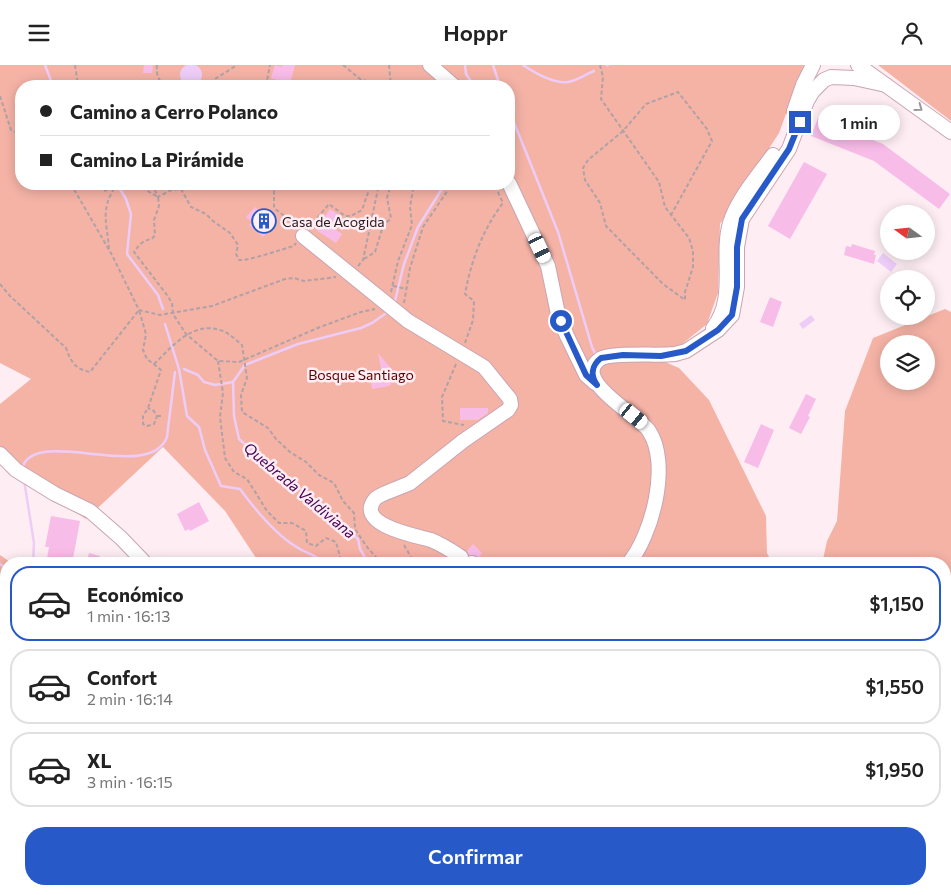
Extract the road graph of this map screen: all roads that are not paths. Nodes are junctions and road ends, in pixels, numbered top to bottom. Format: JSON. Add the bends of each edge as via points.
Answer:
{"nodes":[{"id":1,"x":430,"y":65,"type":"edge"},
{"id":2,"x":813,"y":65,"type":"edge"},
{"id":3,"x":858,"y":65,"type":"edge"},
{"id":4,"x":833,"y":71,"type":"edge"},
{"id":5,"x":447,"y":80,"type":"edge"},
{"id":6,"x":886,"y":85,"type":"junction"},
{"id":7,"x":951,"y":132,"type":"edge"},
{"id":8,"x":512,"y":190,"type":"edge"},
{"id":9,"x":303,"y":236,"type":"road end"},
{"id":10,"x":703,"y":340,"type":"junction"},
{"id":11,"x":597,"y":385,"type":"junction"},
{"id":12,"x":0,"y":454,"type":"edge"},
{"id":13,"x":139,"y":557,"type":"edge"},
{"id":14,"x":462,"y":557,"type":"edge"},
{"id":15,"x":633,"y":557,"type":"edge"}],
"edges":[{"from":1,"to":5,"type":"street"},
{"from":2,"to":10,"type":"street","via":[[789,129],[730,224],[724,309]]},
{"from":3,"to":6,"type":"street"},
{"from":4,"to":6,"type":"street"},
{"from":4,"to":10,"type":"street","via":[[813,91],[789,149],[742,219],[732,315]]},
{"from":6,"to":7,"type":"street","one_way":true},
{"from":8,"to":11,"type":"street","via":[[548,266],[558,314],[567,336],[586,375]]},
{"from":9,"to":14,"type":"street","via":[[402,316],[484,367],[510,399],[508,410],[410,483],[379,495],[371,507],[372,514],[385,526],[432,541]]},
{"from":10,"to":11,"type":"street","via":[[675,354],[601,358],[593,368]]},
{"from":11,"to":15,"type":"street","via":[[643,423],[655,443],[658,483],[650,527]]},
{"from":12,"to":13,"type":"street","via":[[16,470],[90,511]]}]}
